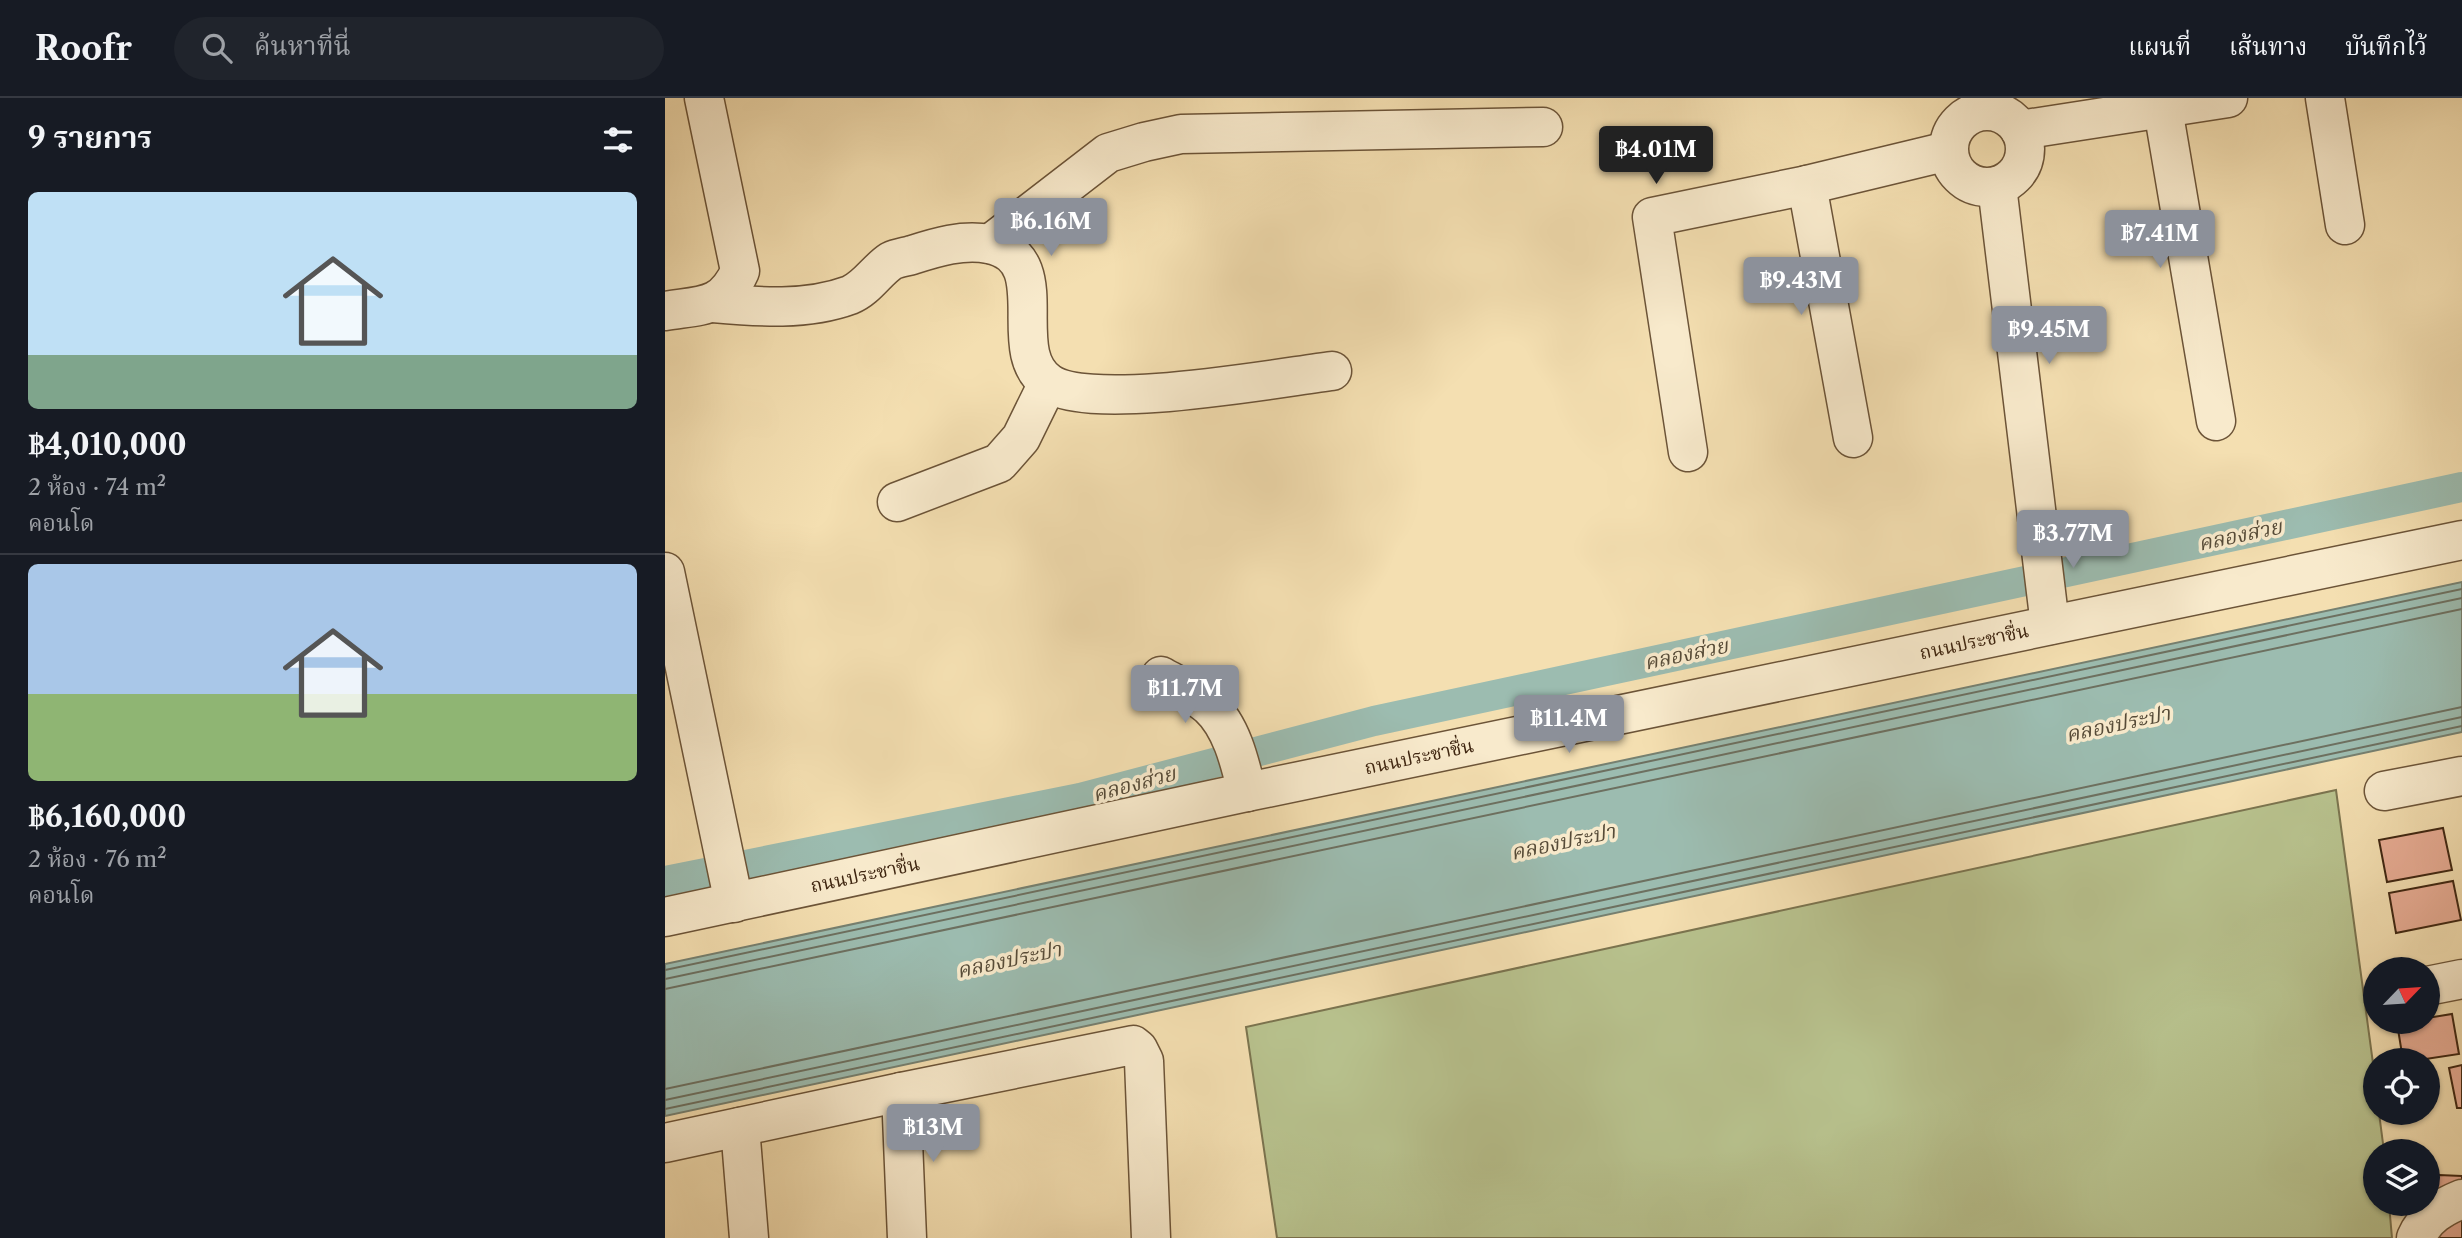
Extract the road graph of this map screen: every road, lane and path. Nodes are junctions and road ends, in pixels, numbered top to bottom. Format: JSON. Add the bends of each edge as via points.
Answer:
{"nodes":[{"id":1,"x":703,"y":98,"type":"edge"},
{"id":2,"x":2228,"y":98,"type":"edge"},
{"id":3,"x":2325,"y":98,"type":"edge"},
{"id":4,"x":2163,"y":110,"type":"junction"},
{"id":5,"x":2002,"y":113,"type":"edge"},
{"id":6,"x":1543,"y":127,"type":"dead end"},
{"id":7,"x":1948,"y":151,"type":"junction"},
{"id":8,"x":1807,"y":185,"type":"junction"},
{"id":9,"x":1997,"y":186,"type":"junction"},
{"id":10,"x":2345,"y":225,"type":"dead end"},
{"id":11,"x":990,"y":244,"type":"junction"},
{"id":12,"x":713,"y":303,"type":"junction"},
{"id":13,"x":665,"y":311,"type":"edge"},
{"id":14,"x":1332,"y":371,"type":"dead end"},
{"id":15,"x":1048,"y":383,"type":"junction"},
{"id":16,"x":2216,"y":421,"type":"dead end"},
{"id":17,"x":1853,"y":438,"type":"dead end"},
{"id":18,"x":1688,"y":452,"type":"dead end"},
{"id":19,"x":897,"y":502,"type":"dead end"},
{"id":20,"x":2462,"y":540,"type":"edge"},
{"id":21,"x":665,"y":572,"type":"edge"},
{"id":22,"x":2048,"y":609,"type":"junction"},
{"id":23,"x":675,"y":672,"type":"edge"},
{"id":24,"x":1161,"y":676,"type":"dead end"},
{"id":25,"x":1241,"y":769,"type":"junction"},
{"id":26,"x":2462,"y":775,"type":"edge"},
{"id":27,"x":2384,"y":791,"type":"dead end"},
{"id":28,"x":731,"y":880,"type":"junction"},
{"id":29,"x":665,"y":917,"type":"edge"},
{"id":30,"x":2462,"y":979,"type":"edge"},
{"id":31,"x":2440,"y":983,"type":"edge"},
{"id":32,"x":901,"y":1092,"type":"junction"},
{"id":33,"x":740,"y":1127,"type":"junction"},
{"id":34,"x":665,"y":1143,"type":"edge"},
{"id":35,"x":2462,"y":1199,"type":"edge"},
{"id":36,"x":749,"y":1238,"type":"edge"},
{"id":37,"x":907,"y":1238,"type":"edge"},
{"id":38,"x":1151,"y":1238,"type":"edge"},
{"id":39,"x":2416,"y":1238,"type":"edge"}],
"edges":[{"from":1,"to":12,"type":"street","via":[[740,271],[732,289]]},
{"from":2,"to":4,"type":"street"},
{"from":3,"to":10,"type":"street"},
{"from":4,"to":5,"type":"street"},
{"from":4,"to":16,"type":"street"},
{"from":5,"to":7,"type":"street","via":[[1971,113],[1961,120],[1949,139]]},
{"from":5,"to":9,"type":"street","via":[[2024,141],[2022,163],[2008,181]]},
{"from":6,"to":11,"type":"street","via":[[1181,134],[1108,153]]},
{"from":7,"to":8,"type":"street"},
{"from":7,"to":9,"type":"street","via":[[1964,180]]},
{"from":8,"to":17,"type":"street"},
{"from":8,"to":18,"type":"street","via":[[1652,217]]},
{"from":9,"to":22,"type":"street"},
{"from":11,"to":12,"type":"street","via":[[961,242],[891,261],[853,294],[822,302],[767,307]]},
{"from":11,"to":15,"type":"street","via":[[1009,251],[1022,265],[1033,366]]},
{"from":12,"to":13,"type":"street"},
{"from":14,"to":15,"type":"street","via":[[1149,394],[1090,395]]},
{"from":15,"to":19,"type":"street","via":[[1020,438],[999,463]]},
{"from":20,"to":22,"type":"street","name":"ถนนประชาชื่น"},
{"from":21,"to":23,"type":"street"},
{"from":22,"to":25,"type":"street","name":"ถนนประชาชื่น"},
{"from":23,"to":28,"type":"street"},
{"from":24,"to":25,"type":"street","via":[[1209,706],[1221,721]]},
{"from":25,"to":28,"type":"street","name":"ถนนประชาชื่น"},
{"from":26,"to":27,"type":"street"},
{"from":28,"to":29,"type":"street","name":"ถนนประชาชื่น"},
{"from":30,"to":31,"type":"street"},
{"from":32,"to":33,"type":"street"},
{"from":32,"to":37,"type":"street"},
{"from":32,"to":38,"type":"street","via":[[1133,1045],[1143,1061]]},
{"from":33,"to":34,"type":"street"},
{"from":33,"to":36,"type":"street"},
{"from":35,"to":39,"type":"street","via":[[2442,1207]]}]}
